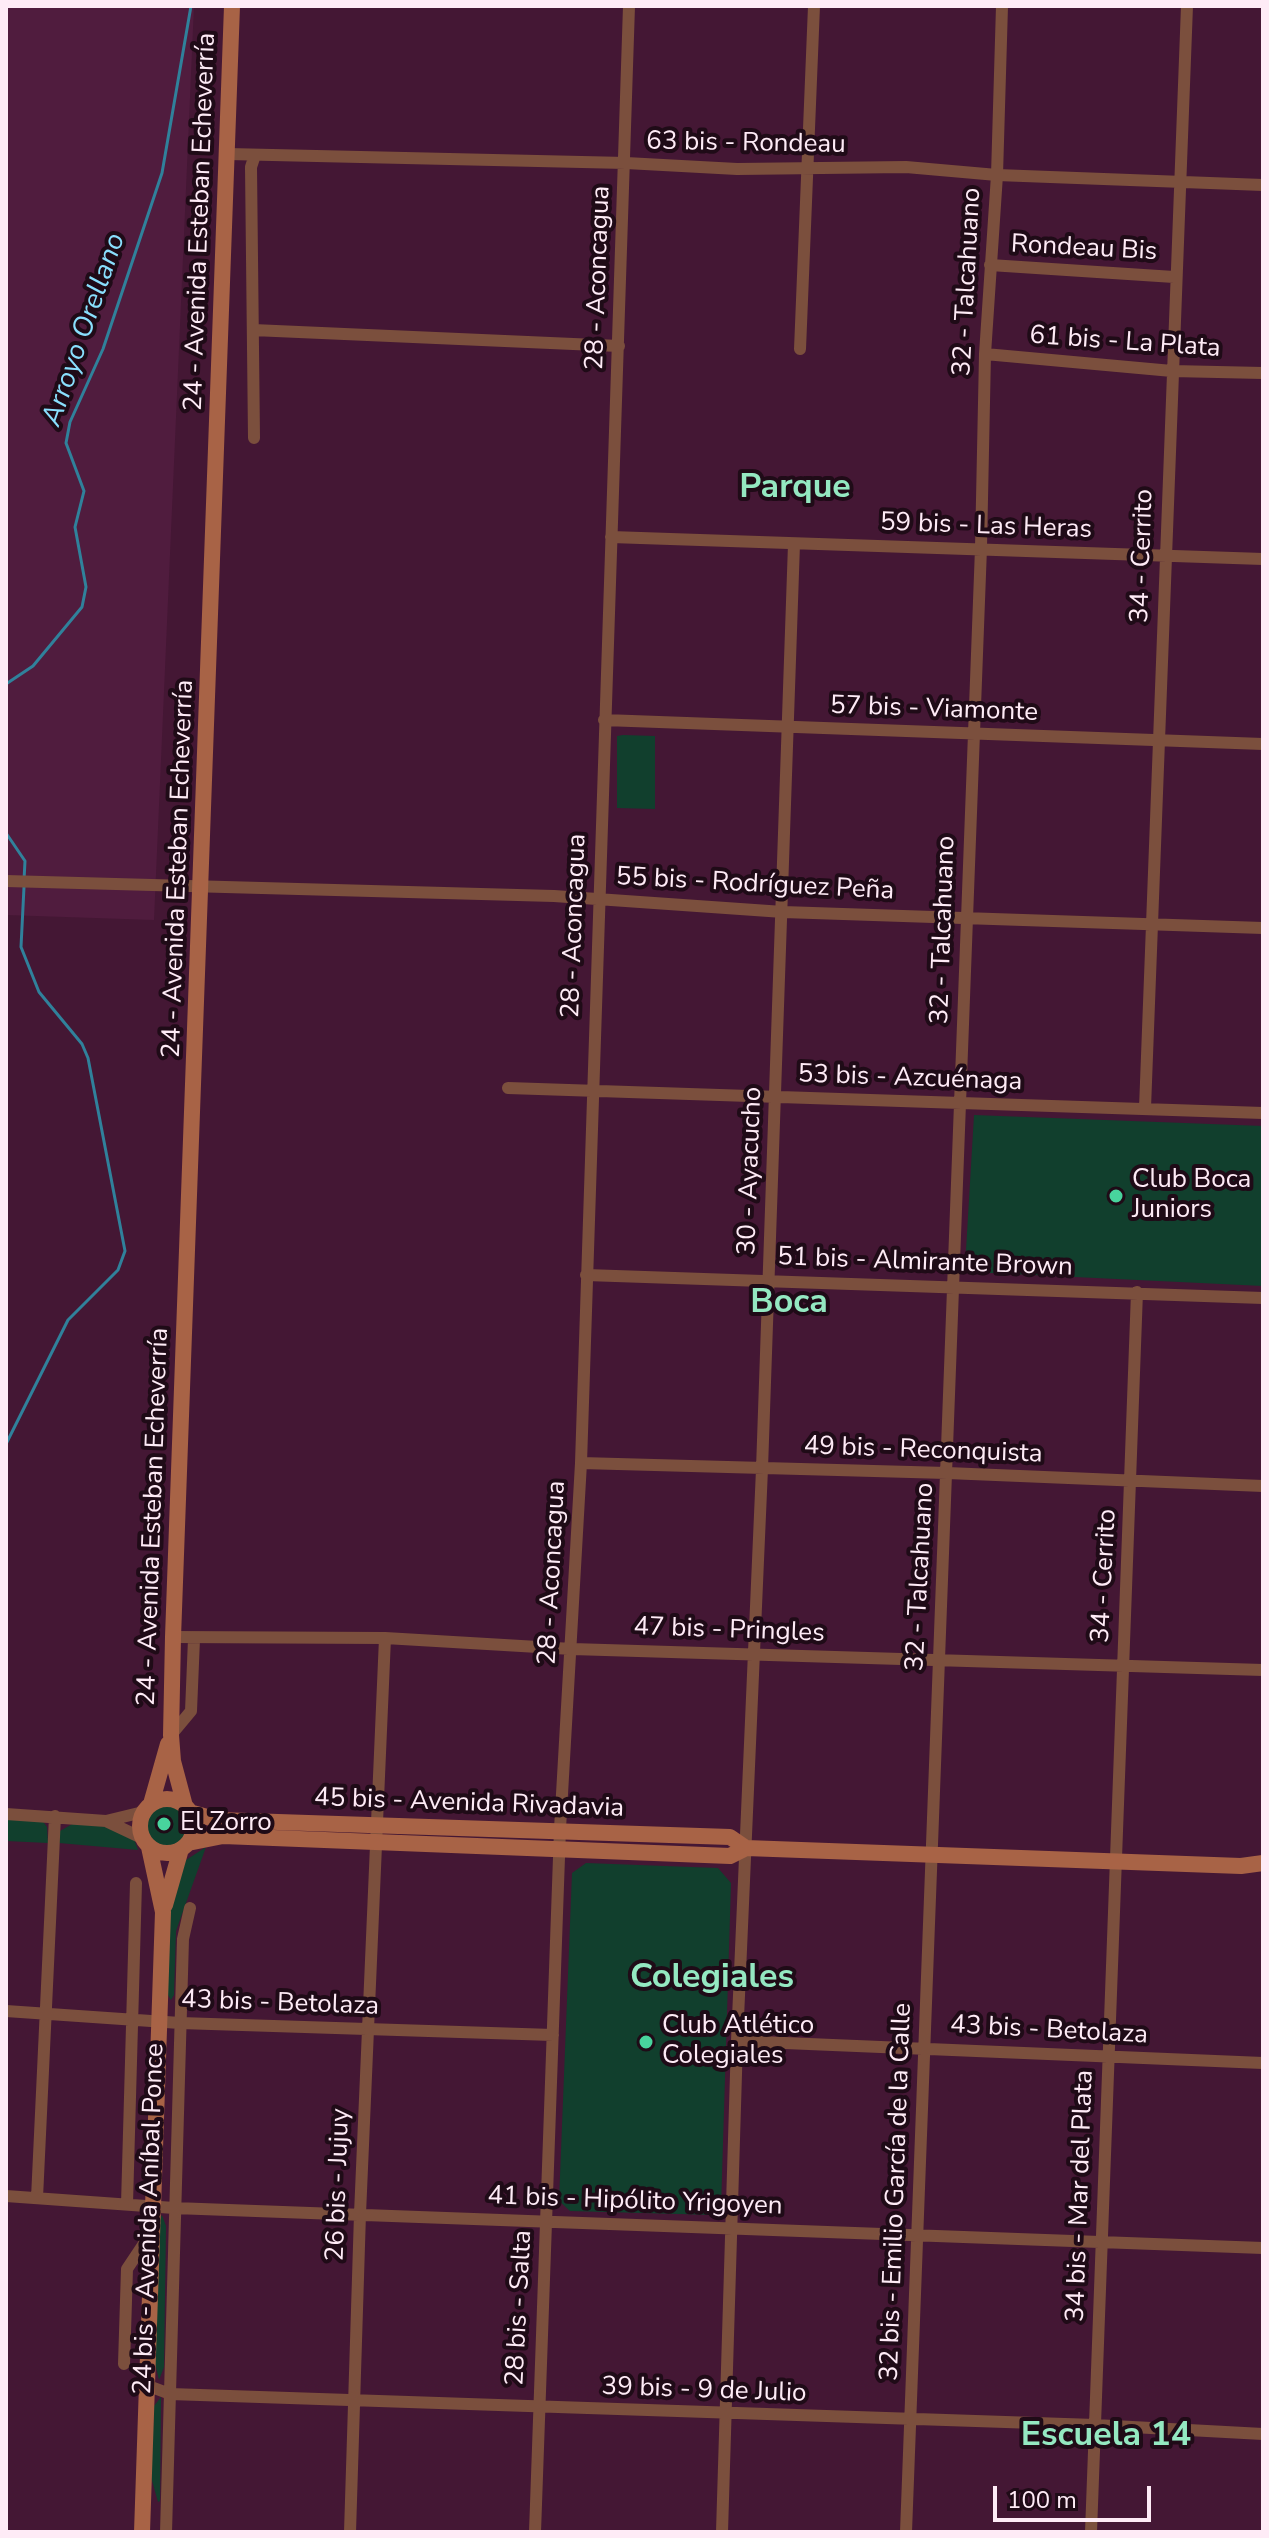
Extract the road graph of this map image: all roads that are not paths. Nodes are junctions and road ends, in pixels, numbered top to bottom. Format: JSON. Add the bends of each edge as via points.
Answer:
{"nodes":[{"id":1,"x":232,"y":6,"type":"edge"},
{"id":2,"x":629,"y":6,"type":"edge"},
{"id":3,"x":814,"y":6,"type":"edge"},
{"id":4,"x":1002,"y":6,"type":"edge"},
{"id":5,"x":1187,"y":6,"type":"edge"},
{"id":6,"x":228,"y":154,"type":"junction"},
{"id":7,"x":255,"y":155,"type":"junction"},
{"id":8,"x":626,"y":163,"type":"junction"},
{"id":9,"x":805,"y":170,"type":"junction"},
{"id":10,"x":997,"y":175,"type":"junction"},
{"id":11,"x":1179,"y":181,"type":"junction"},
{"id":12,"x":1263,"y":185,"type":"edge"},
{"id":13,"x":990,"y":265,"type":"junction"},
{"id":14,"x":1174,"y":277,"type":"junction"},
{"id":15,"x":253,"y":330,"type":"junction"},
{"id":16,"x":619,"y":346,"type":"junction"},
{"id":17,"x":800,"y":349,"type":"dead end"},
{"id":18,"x":985,"y":354,"type":"junction"},
{"id":19,"x":1172,"y":371,"type":"junction"},
{"id":20,"x":1263,"y":373,"type":"edge"},
{"id":21,"x":254,"y":438,"type":"dead end"},
{"id":22,"x":611,"y":537,"type":"junction"},
{"id":23,"x":794,"y":544,"type":"junction"},
{"id":24,"x":981,"y":548,"type":"junction"},
{"id":25,"x":1166,"y":555,"type":"junction"},
{"id":26,"x":1263,"y":559,"type":"edge"},
{"id":27,"x":604,"y":720,"type":"junction"},
{"id":28,"x":786,"y":726,"type":"junction"},
{"id":29,"x":972,"y":734,"type":"junction"},
{"id":30,"x":1158,"y":741,"type":"junction"},
{"id":31,"x":1263,"y":744,"type":"edge"},
{"id":32,"x":10,"y":881,"type":"edge"},
{"id":33,"x":203,"y":884,"type":"junction"},
{"id":34,"x":598,"y":900,"type":"junction"},
{"id":35,"x":783,"y":912,"type":"junction"},
{"id":36,"x":967,"y":916,"type":"junction"},
{"id":37,"x":1151,"y":924,"type":"junction"},
{"id":38,"x":1263,"y":928,"type":"edge"},
{"id":39,"x":508,"y":1088,"type":"dead end"},
{"id":40,"x":593,"y":1088,"type":"junction"},
{"id":41,"x":776,"y":1097,"type":"junction"},
{"id":42,"x":961,"y":1102,"type":"junction"},
{"id":43,"x":1145,"y":1108,"type":"junction"},
{"id":44,"x":1263,"y":1113,"type":"edge"},
{"id":45,"x":586,"y":1275,"type":"junction"},
{"id":46,"x":769,"y":1281,"type":"junction"},
{"id":47,"x":953,"y":1287,"type":"junction"},
{"id":48,"x":1137,"y":1292,"type":"junction"},
{"id":49,"x":1263,"y":1298,"type":"edge"},
{"id":50,"x":581,"y":1463,"type":"junction"},
{"id":51,"x":762,"y":1469,"type":"junction"},
{"id":52,"x":947,"y":1473,"type":"junction"},
{"id":53,"x":1132,"y":1480,"type":"junction"},
{"id":54,"x":1263,"y":1486,"type":"edge"},
{"id":55,"x":173,"y":1637,"type":"junction"},
{"id":56,"x":385,"y":1638,"type":"junction"},
{"id":57,"x":194,"y":1639,"type":"junction"},
{"id":58,"x":572,"y":1649,"type":"junction"},
{"id":59,"x":755,"y":1654,"type":"junction"},
{"id":60,"x":938,"y":1660,"type":"junction"},
{"id":61,"x":1123,"y":1663,"type":"junction"},
{"id":62,"x":1263,"y":1670,"type":"edge"},
{"id":63,"x":171,"y":1735,"type":"junction"},
{"id":64,"x":147,"y":1808,"type":"junction"},
{"id":65,"x":187,"y":1809,"type":"junction"},
{"id":66,"x":6,"y":1814,"type":"edge"},
{"id":67,"x":55,"y":1816,"type":"junction"},
{"id":68,"x":106,"y":1821,"type":"junction"},
{"id":69,"x":560,"y":1829,"type":"junction"},
{"id":70,"x":375,"y":1832,"type":"junction"},
{"id":71,"x":146,"y":1842,"type":"junction"},
{"id":72,"x":185,"y":1846,"type":"junction"},
{"id":73,"x":560,"y":1847,"type":"junction"},
{"id":74,"x":746,"y":1848,"type":"junction"},
{"id":75,"x":932,"y":1855,"type":"junction"},
{"id":76,"x":1115,"y":1862,"type":"junction"},
{"id":77,"x":1263,"y":1863,"type":"edge"},
{"id":78,"x":1241,"y":1866,"type":"junction"},
{"id":79,"x":1263,"y":1873,"type":"edge"},
{"id":80,"x":136,"y":1883,"type":"dead end"},
{"id":81,"x":190,"y":1908,"type":"dead end"},
{"id":82,"x":163,"y":1912,"type":"junction"},
{"id":83,"x":6,"y":2011,"type":"edge"},
{"id":84,"x":44,"y":2012,"type":"junction"},
{"id":85,"x":131,"y":2017,"type":"junction"},
{"id":86,"x":159,"y":2022,"type":"junction"},
{"id":87,"x":180,"y":2023,"type":"junction"},
{"id":88,"x":368,"y":2028,"type":"junction"},
{"id":89,"x":553,"y":2035,"type":"junction"},
{"id":90,"x":737,"y":2041,"type":"junction"},
{"id":91,"x":925,"y":2047,"type":"junction"},
{"id":92,"x":1108,"y":2057,"type":"junction"},
{"id":93,"x":1263,"y":2063,"type":"edge"},
{"id":94,"x":6,"y":2196,"type":"edge"},
{"id":95,"x":37,"y":2198,"type":"junction"},
{"id":96,"x":127,"y":2204,"type":"junction"},
{"id":97,"x":152,"y":2204,"type":"junction"},
{"id":98,"x":174,"y":2208,"type":"junction"},
{"id":99,"x":360,"y":2214,"type":"junction"},
{"id":100,"x":547,"y":2220,"type":"junction"},
{"id":101,"x":731,"y":2228,"type":"junction"},
{"id":102,"x":151,"y":2233,"type":"junction"},
{"id":103,"x":916,"y":2235,"type":"junction"},
{"id":104,"x":1100,"y":2241,"type":"junction"},
{"id":105,"x":1263,"y":2248,"type":"edge"},
{"id":106,"x":124,"y":2364,"type":"dead end"},
{"id":107,"x":146,"y":2385,"type":"junction"},
{"id":108,"x":170,"y":2394,"type":"junction"},
{"id":109,"x":353,"y":2401,"type":"junction"},
{"id":110,"x":537,"y":2407,"type":"junction"},
{"id":111,"x":726,"y":2415,"type":"junction"},
{"id":112,"x":909,"y":2420,"type":"junction"},
{"id":113,"x":1095,"y":2425,"type":"junction"},
{"id":114,"x":1263,"y":2434,"type":"edge"},
{"id":115,"x":143,"y":2514,"type":"junction"},
{"id":116,"x":166,"y":2515,"type":"junction"},
{"id":117,"x":142,"y":2532,"type":"edge"},
{"id":118,"x":166,"y":2532,"type":"edge"},
{"id":119,"x":350,"y":2532,"type":"edge"},
{"id":120,"x":535,"y":2532,"type":"edge"},
{"id":121,"x":722,"y":2532,"type":"edge"},
{"id":122,"x":906,"y":2532,"type":"edge"},
{"id":123,"x":1091,"y":2532,"type":"edge"}],
"edges":[{"from":1,"to":6,"type":"main road","name":"24 - Avenida Esteban Echeverría"},
{"from":2,"to":8,"type":"street","name":"28 - Aconcagua"},
{"from":3,"to":9,"type":"street"},
{"from":4,"to":10,"type":"street","name":"32 - Talcahuano"},
{"from":5,"to":11,"type":"street","name":"34 - Cerrito"},
{"from":6,"to":7,"type":"street","name":"63 bis - Rondeau"},
{"from":6,"to":33,"type":"main road","name":"24 - Avenida Esteban Echeverría"},
{"from":7,"to":8,"type":"street","name":"63 bis - Rondeau"},
{"from":7,"to":15,"type":"street"},
{"from":8,"to":9,"type":"street","name":"63 bis - Rondeau"},
{"from":8,"to":16,"type":"street","name":"28 - Aconcagua"},
{"from":9,"to":10,"type":"street","name":"63 bis - Rondeau","via":[[906,167]]},
{"from":9,"to":17,"type":"street"},
{"from":10,"to":11,"type":"street","name":"63 bis - Rondeau"},
{"from":10,"to":13,"type":"street","name":"32 - Talcahuano"},
{"from":11,"to":12,"type":"street","name":"63 bis - Rondeau"},
{"from":11,"to":14,"type":"street","name":"34 - Cerrito"},
{"from":13,"to":14,"type":"street","name":"Rondeau Bis"},
{"from":13,"to":18,"type":"street","name":"32 - Talcahuano"},
{"from":14,"to":19,"type":"street","name":"34 - Cerrito"},
{"from":15,"to":16,"type":"street"},
{"from":15,"to":21,"type":"street"},
{"from":16,"to":22,"type":"street","name":"28 - Aconcagua"},
{"from":18,"to":19,"type":"street","name":"61 bis - La Plata"},
{"from":18,"to":24,"type":"street","name":"32 - Talcahuano"},
{"from":19,"to":20,"type":"street","name":"61 bis - La Plata"},
{"from":19,"to":25,"type":"street","name":"34 - Cerrito"},
{"from":22,"to":23,"type":"street","name":"59 bis - Las Heras"},
{"from":22,"to":27,"type":"street","name":"28 - Aconcagua"},
{"from":23,"to":24,"type":"street","name":"59 bis - Las Heras"},
{"from":23,"to":28,"type":"street","name":"30 - Ayacucho"},
{"from":24,"to":25,"type":"street","name":"59 bis - Las Heras"},
{"from":24,"to":29,"type":"street","name":"32 - Talcahuano"},
{"from":25,"to":26,"type":"street","name":"59 bis - Las Heras"},
{"from":25,"to":30,"type":"street","name":"34 - Cerrito"},
{"from":27,"to":28,"type":"street","name":"57 bis - Viamonte"},
{"from":27,"to":34,"type":"street","name":"28 - Aconcagua"},
{"from":28,"to":29,"type":"street","name":"57 bis - Viamonte"},
{"from":28,"to":35,"type":"street","name":"30 - Ayacucho"},
{"from":29,"to":30,"type":"street","name":"57 bis - Viamonte"},
{"from":29,"to":36,"type":"street","name":"32 - Talcahuano"},
{"from":30,"to":31,"type":"street","name":"57 bis - Viamonte"},
{"from":30,"to":37,"type":"street","name":"34 - Cerrito"},
{"from":32,"to":33,"type":"street","name":"55 bis - Rodríguez Peña"},
{"from":33,"to":34,"type":"street","name":"55 bis - Rodríguez Peña"},
{"from":33,"to":55,"type":"main road","name":"24 - Avenida Esteban Echeverría"},
{"from":34,"to":35,"type":"street","name":"55 bis - Rodríguez Peña"},
{"from":34,"to":40,"type":"street","name":"28 - Aconcagua"},
{"from":35,"to":36,"type":"street","name":"55 bis - Rodríguez Peña"},
{"from":35,"to":41,"type":"street","name":"30 - Ayacucho"},
{"from":36,"to":37,"type":"street","name":"55 bis - Rodríguez Peña"},
{"from":36,"to":42,"type":"street","name":"32 - Talcahuano"},
{"from":37,"to":38,"type":"street","name":"55 bis - Rodríguez Peña"},
{"from":37,"to":43,"type":"street","name":"34 - Cerrito"},
{"from":39,"to":40,"type":"street","name":"53 bis - Azcuénaga"},
{"from":40,"to":41,"type":"street","name":"53 bis - Azcuénaga"},
{"from":40,"to":45,"type":"street","name":"28 - Aconcagua"},
{"from":41,"to":42,"type":"street","name":"53 bis - Azcuénaga"},
{"from":41,"to":46,"type":"street","name":"30 - Ayacucho"},
{"from":42,"to":43,"type":"street","name":"53 bis - Azcuénaga"},
{"from":42,"to":47,"type":"street","name":"32 - Talcahuano"},
{"from":43,"to":44,"type":"street","name":"53 bis - Azcuénaga"},
{"from":45,"to":46,"type":"street","name":"51 bis - Almirante Brown"},
{"from":45,"to":50,"type":"street","name":"28 - Aconcagua"},
{"from":46,"to":47,"type":"street","name":"51 bis - Almirante Brown"},
{"from":46,"to":51,"type":"street","name":"30 - Ayacucho"},
{"from":47,"to":48,"type":"street","name":"51 bis - Almirante Brown"},
{"from":47,"to":52,"type":"street","name":"32 - Talcahuano"},
{"from":48,"to":49,"type":"street","name":"51 bis - Almirante Brown"},
{"from":48,"to":53,"type":"street","name":"34 - Cerrito"},
{"from":50,"to":51,"type":"street","name":"49 bis - Reconquista"},
{"from":50,"to":58,"type":"street","name":"28 - Aconcagua"},
{"from":51,"to":52,"type":"street","name":"49 bis - Reconquista"},
{"from":51,"to":59,"type":"street","name":"30 - Ayacucho"},
{"from":52,"to":53,"type":"street","name":"49 bis - Reconquista"},
{"from":52,"to":60,"type":"street","name":"32 - Talcahuano"},
{"from":53,"to":54,"type":"street","name":"49 bis - Reconquista"},
{"from":53,"to":61,"type":"street","name":"34 - Cerrito"},
{"from":55,"to":57,"type":"street","name":"47 bis - Pringles"},
{"from":55,"to":63,"type":"main road","name":"24 - Avenida Esteban Echeverría"},
{"from":56,"to":57,"type":"street","name":"47 bis - Pringles"},
{"from":56,"to":58,"type":"street","name":"47 bis - Pringles"},
{"from":56,"to":70,"type":"street","name":"26 bis - Jujuy"},
{"from":57,"to":63,"type":"street","name":"24 - Avenida Esteban Echeverría","via":[[191,1711]]},
{"from":58,"to":59,"type":"street","name":"47 bis - Pringles"},
{"from":58,"to":69,"type":"street","name":"28 - Aconcagua"},
{"from":59,"to":60,"type":"street","name":"47 bis - Pringles"},
{"from":59,"to":74,"type":"street","name":"30 - Ayacucho"},
{"from":60,"to":61,"type":"street","name":"47 bis - Pringles"},
{"from":60,"to":75,"type":"street","name":"32 - Talcahuano"},
{"from":61,"to":62,"type":"street","name":"47 bis - Pringles"},
{"from":61,"to":76,"type":"street","name":"34 - Cerrito"},
{"from":63,"to":64,"type":"main road","name":"24 - Avenida Esteban Echeverría"},
{"from":63,"to":65,"type":"main road","name":"24 - Avenida Esteban Echeverría"},
{"from":64,"to":65,"type":"main road","via":[[174,1800]]},
{"from":64,"to":68,"type":"street"},
{"from":64,"to":71,"type":"main road","via":[[140,1830]]},
{"from":65,"to":70,"type":"main road","name":"45 bis - Avenida Rivadavia","via":[[218,1820]]},
{"from":65,"to":72,"type":"main road","via":[[194,1828]]},
{"from":66,"to":67,"type":"street"},
{"from":67,"to":68,"type":"street"},
{"from":67,"to":84,"type":"street"},
{"from":68,"to":71,"type":"street","via":[[128,1828]]},
{"from":69,"to":70,"type":"main road","name":"45 bis - Avenida Rivadavia"},
{"from":69,"to":73,"type":"street","name":"28 - Aconcagua"},
{"from":69,"to":74,"type":"main road","name":"45 bis - Avenida Rivadavia","via":[[730,1837]]},
{"from":70,"to":72,"type":"main road","name":"45 bis - Avenida Rivadavia","via":[[223,1836]]},
{"from":70,"to":73,"type":"main road","name":"45 bis - Avenida Rivadavia"},
{"from":70,"to":88,"type":"street","name":"26 bis - Jujuy"},
{"from":71,"to":72,"type":"main road","via":[[165,1853]]},
{"from":71,"to":82,"type":"main road","name":"24 bis - Avenida Aníbal Ponce"},
{"from":72,"to":82,"type":"main road","name":"24 bis - Avenida Aníbal Ponce"},
{"from":73,"to":74,"type":"main road","name":"45 bis - Avenida Rivadavia","via":[[730,1856]]},
{"from":73,"to":89,"type":"street","name":"28 bis - Salta"},
{"from":74,"to":75,"type":"main road","name":"45 bis - Avenida Rivadavia"},
{"from":74,"to":90,"type":"street","name":"30 - Ayacucho"},
{"from":75,"to":76,"type":"main road","name":"45 bis - Avenida Rivadavia"},
{"from":75,"to":91,"type":"street","name":"32 bis - Emilio García de la Calle"},
{"from":76,"to":78,"type":"main road","name":"45 bis - Avenida Rivadavia"},
{"from":76,"to":92,"type":"street","name":"34 bis - Mar del Plata"},
{"from":77,"to":78,"type":"main road","name":"45 bis - Avenida Rivadavia"},
{"from":78,"to":79,"type":"main road","name":"45 bis - Avenida Rivadavia"},
{"from":80,"to":85,"type":"street","name":"24 bis - Avenida Aníbal Ponce"},
{"from":81,"to":87,"type":"street","name":"24 bis - Avenida Aníbal Ponce","via":[[183,1939]]},
{"from":82,"to":86,"type":"main road","name":"24 bis - Avenida Aníbal Ponce"},
{"from":83,"to":84,"type":"street","name":"43 bis - Betolaza"},
{"from":84,"to":85,"type":"street","name":"43 bis - Betolaza"},
{"from":84,"to":95,"type":"street"},
{"from":85,"to":86,"type":"street","name":"43 bis - Betolaza"},
{"from":85,"to":96,"type":"street","name":"24 bis - Avenida Aníbal Ponce"},
{"from":86,"to":87,"type":"street","name":"43 bis - Betolaza"},
{"from":86,"to":97,"type":"main road","name":"24 bis - Avenida Aníbal Ponce"},
{"from":87,"to":88,"type":"street","name":"43 bis - Betolaza"},
{"from":87,"to":98,"type":"street","name":"24 bis - Avenida Aníbal Ponce"},
{"from":88,"to":89,"type":"street","name":"43 bis - Betolaza"},
{"from":88,"to":99,"type":"street","name":"26 bis - Jujuy"},
{"from":89,"to":100,"type":"street","name":"28 bis - Salta"},
{"from":90,"to":91,"type":"street","name":"43 bis - Betolaza"},
{"from":90,"to":101,"type":"street","name":"30 - Ayacucho"},
{"from":91,"to":92,"type":"street","name":"43 bis - Betolaza"},
{"from":91,"to":103,"type":"street","name":"32 bis - Emilio García de la Calle"},
{"from":92,"to":93,"type":"street","name":"43 bis - Betolaza"},
{"from":92,"to":104,"type":"street","name":"34 bis - Mar del Plata"},
{"from":94,"to":95,"type":"street","name":"41 bis - Hipólito Yrigoyen"},
{"from":95,"to":96,"type":"street","name":"41 bis - Hipólito Yrigoyen"},
{"from":96,"to":97,"type":"street","name":"41 bis - Hipólito Yrigoyen"},
{"from":97,"to":98,"type":"street","name":"41 bis - Hipólito Yrigoyen"},
{"from":97,"to":102,"type":"main road","name":"24 bis - Avenida Aníbal Ponce"},
{"from":98,"to":99,"type":"street","name":"41 bis - Hipólito Yrigoyen"},
{"from":98,"to":108,"type":"street","name":"24 bis - Avenida Aníbal Ponce"},
{"from":99,"to":100,"type":"street","name":"41 bis - Hipólito Yrigoyen"},
{"from":99,"to":109,"type":"street","name":"26 bis - Jujuy"},
{"from":100,"to":101,"type":"street","name":"41 bis - Hipólito Yrigoyen"},
{"from":100,"to":110,"type":"street","name":"28 bis - Salta"},
{"from":101,"to":103,"type":"street","name":"41 bis - Hipólito Yrigoyen"},
{"from":101,"to":111,"type":"street","name":"30 - Ayacucho"},
{"from":102,"to":106,"type":"street","name":"24 bis - Avenida Aníbal Ponce","via":[[127,2269]]},
{"from":102,"to":107,"type":"main road","name":"24 bis - Avenida Aníbal Ponce"},
{"from":103,"to":104,"type":"street","name":"41 bis - Hipólito Yrigoyen"},
{"from":103,"to":112,"type":"street","name":"32 bis - Emilio García de la Calle"},
{"from":104,"to":105,"type":"street","name":"41 bis - Hipólito Yrigoyen"},
{"from":104,"to":113,"type":"street","name":"34 bis - Mar del Plata"},
{"from":107,"to":108,"type":"street","name":"39 bis - 9 de Julio"},
{"from":107,"to":115,"type":"main road","name":"24 bis - Avenida Aníbal Ponce"},
{"from":108,"to":109,"type":"street","name":"39 bis - 9 de Julio"},
{"from":108,"to":116,"type":"street","name":"24 bis - Avenida Aníbal Ponce"},
{"from":109,"to":110,"type":"street","name":"39 bis - 9 de Julio"},
{"from":109,"to":119,"type":"street","name":"26 bis - Jujuy"},
{"from":110,"to":111,"type":"street","name":"39 bis - 9 de Julio"},
{"from":110,"to":120,"type":"street","name":"28 bis - Salta"},
{"from":111,"to":112,"type":"street","name":"39 bis - 9 de Julio"},
{"from":111,"to":121,"type":"street","name":"30 - Ayacucho"},
{"from":112,"to":113,"type":"street","name":"39 bis - 9 de Julio"},
{"from":112,"to":122,"type":"street","name":"32 bis - Emilio García de la Calle"},
{"from":113,"to":114,"type":"street","name":"39 bis - 9 de Julio"},
{"from":113,"to":123,"type":"street","name":"34 bis - Mar del Plata"},
{"from":115,"to":116,"type":"street"},
{"from":115,"to":117,"type":"main road","name":"24 bis - Avenida Aníbal Ponce"},
{"from":116,"to":118,"type":"street","name":"24 bis - Avenida Aníbal Ponce"}]}
